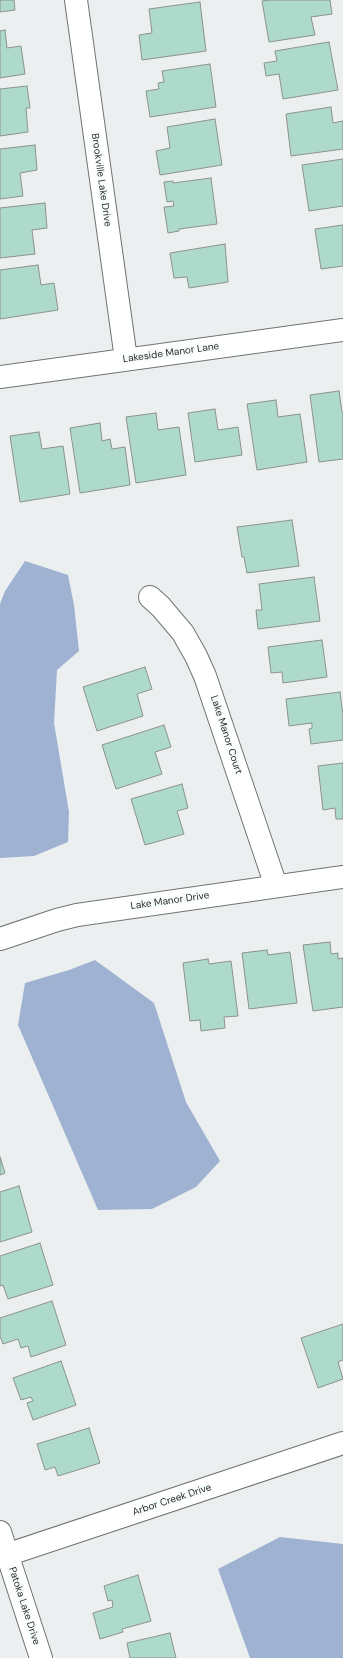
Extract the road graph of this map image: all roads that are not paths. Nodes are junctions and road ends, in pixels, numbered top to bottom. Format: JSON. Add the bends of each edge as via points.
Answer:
{"nodes":[{"id":1,"x":76,"y":0,"type":"edge"},
{"id":2,"x":343,"y":330,"type":"edge"},
{"id":3,"x":126,"y":359,"type":"junction"},
{"id":4,"x":0,"y":377,"type":"edge"},
{"id":5,"x":150,"y":597,"type":"dead end"},
{"id":6,"x":343,"y":878,"type":"edge"},
{"id":7,"x":276,"y":886,"type":"junction"},
{"id":8,"x":0,"y":939,"type":"edge"},
{"id":9,"x":343,"y":1443,"type":"edge"},
{"id":10,"x":0,"y":1532,"type":"edge"},
{"id":11,"x":4,"y":1556,"type":"edge"},
{"id":12,"x":41,"y":1658,"type":"edge"}],
"edges":[{"from":1,"to":3,"type":"street","name":"Brookville Lake Drive"},
{"from":2,"to":3,"type":"street","name":"Lakeside Manor Lane"},
{"from":3,"to":4,"type":"street","name":"Lakeside Manor Lane"},
{"from":5,"to":7,"type":"street","name":"Lake Manor Court","via":[[183,633],[205,676]]},
{"from":6,"to":7,"type":"street","name":"Lake Manor Drive"},
{"from":7,"to":8,"type":"street","name":"Lake Manor Drive","via":[[77,914]]},
{"from":9,"to":11,"type":"street","name":"Arbor Creek Drive"},
{"from":10,"to":11,"type":"street","name":"Patoka Lake Drive"},
{"from":11,"to":12,"type":"street","name":"Patoka Lake Drive"}]}
